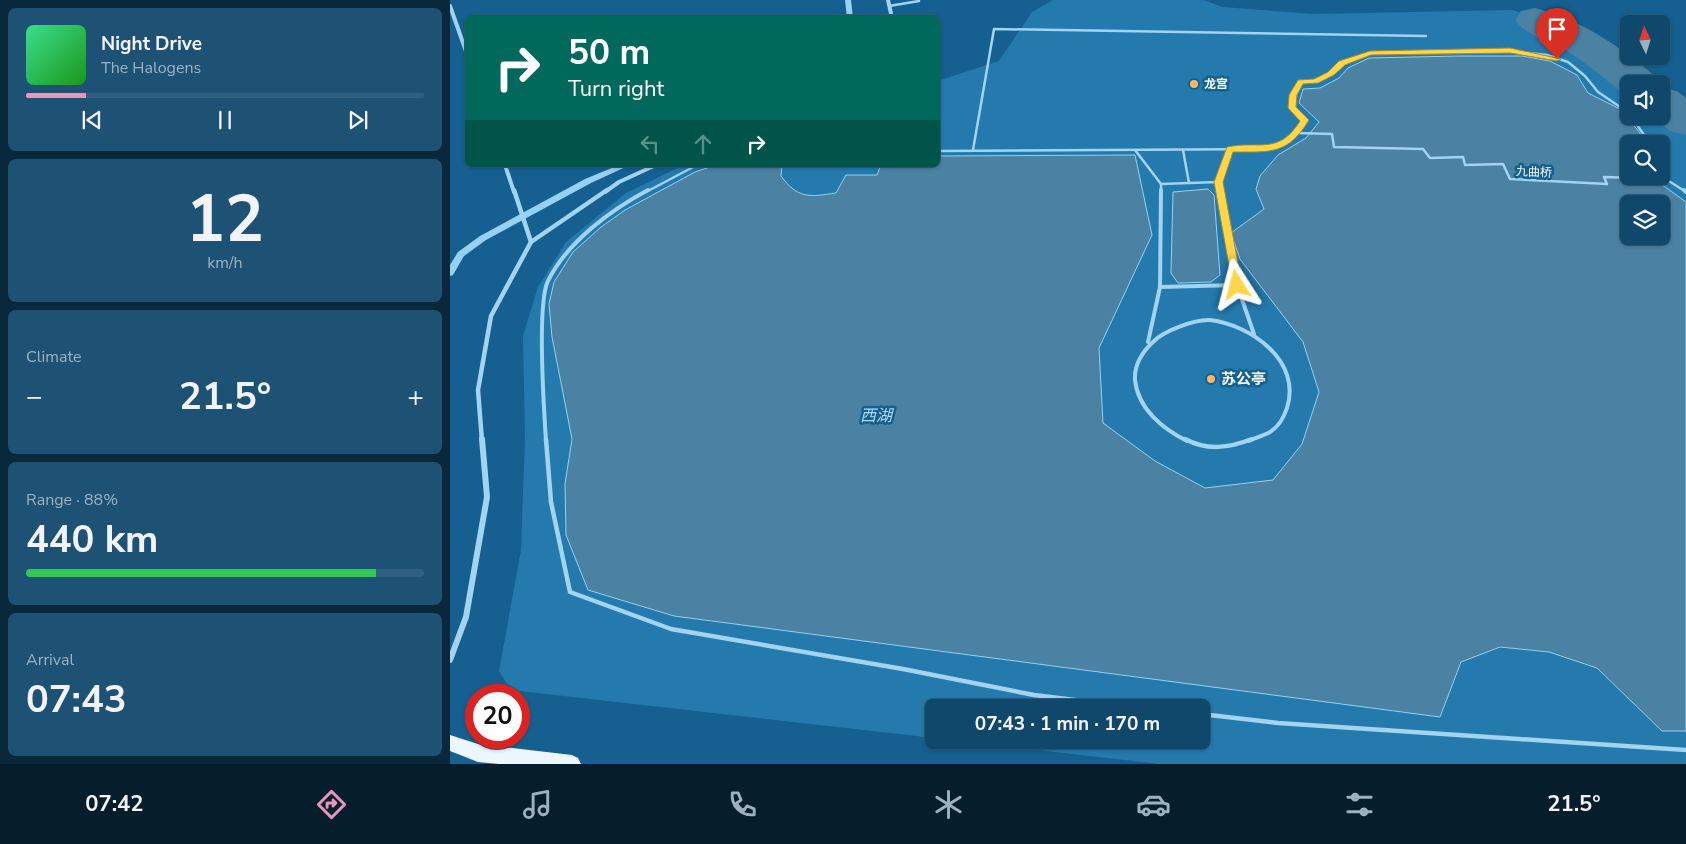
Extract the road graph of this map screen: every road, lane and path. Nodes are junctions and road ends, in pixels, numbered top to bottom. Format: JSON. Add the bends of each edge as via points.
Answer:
{"nodes":[{"id":1,"x":888,"y":0,"type":"edge"},
{"id":2,"x":919,"y":2,"type":"dead end"},
{"id":3,"x":450,"y":6,"type":"edge"},
{"id":4,"x":889,"y":6,"type":"junction"},
{"id":5,"x":891,"y":15,"type":"edge"},
{"id":6,"x":1426,"y":36,"type":"dead end"},
{"id":7,"x":465,"y":48,"type":"edge"},
{"id":8,"x":1620,"y":108,"type":"edge"},
{"id":9,"x":1297,"y":133,"type":"junction"},
{"id":10,"x":1230,"y":149,"type":"junction"},
{"id":11,"x":973,"y":150,"type":"junction"},
{"id":12,"x":1135,"y":150,"type":"junction"},
{"id":13,"x":1183,"y":150,"type":"junction"},
{"id":14,"x":940,"y":151,"type":"edge"},
{"id":15,"x":506,"y":167,"type":"edge"},
{"id":16,"x":652,"y":167,"type":"edge"},
{"id":17,"x":693,"y":167,"type":"edge"},
{"id":18,"x":1620,"y":177,"type":"edge"},
{"id":19,"x":1218,"y":182,"type":"junction"},
{"id":20,"x":1670,"y":182,"type":"edge"},
{"id":21,"x":1189,"y":183,"type":"junction"},
{"id":22,"x":1161,"y":184,"type":"junction"},
{"id":23,"x":1161,"y":190,"type":"joint"},
{"id":24,"x":1686,"y":192,"type":"edge"},
{"id":25,"x":531,"y":242,"type":"junction"},
{"id":26,"x":1237,"y":285,"type":"junction"},
{"id":27,"x":1160,"y":287,"type":"junction"},
{"id":28,"x":1254,"y":334,"type":"junction"},
{"id":29,"x":1148,"y":342,"type":"junction"},
{"id":30,"x":450,"y":660,"type":"edge"},
{"id":31,"x":1067,"y":699,"type":"edge"},
{"id":32,"x":1210,"y":715,"type":"edge"},
{"id":33,"x":450,"y":744,"type":"edge"},
{"id":34,"x":1686,"y":750,"type":"edge"},
{"id":35,"x":572,"y":764,"type":"edge"}],
"edges":[{"from":1,"to":4,"type":"street"},
{"from":2,"to":4,"type":"lane"},
{"from":3,"to":7,"type":"street"},
{"from":4,"to":5,"type":"street"},
{"from":6,"to":11,"type":"lane","via":[[994,29]]},
{"from":8,"to":9,"type":"lane","via":[[1598,92],[1568,62],[1547,55],[1510,51],[1370,53],[1342,63],[1316,82],[1301,82],[1293,95],[1292,108],[1305,120]]},
{"from":9,"to":10,"type":"lane","via":[[1274,149]]},
{"from":9,"to":18,"type":"lane","name":"九曲桥","via":[[1332,134],[1334,147],[1423,149],[1430,158],[1463,157],[1466,164],[1502,164],[1510,179],[1607,184],[1604,177]]},
{"from":10,"to":13,"type":"lane"},
{"from":10,"to":19,"type":"lane"},
{"from":11,"to":12,"type":"lane"},
{"from":11,"to":14,"type":"lane"},
{"from":12,"to":13,"type":"lane"},
{"from":12,"to":22,"type":"lane"},
{"from":13,"to":21,"type":"lane"},
{"from":15,"to":25,"type":"street"},
{"from":16,"to":25,"type":"street","via":[[619,182]]},
{"from":17,"to":31,"type":"lane","via":[[624,203],[579,238],[548,282],[542,317],[547,447],[551,502],[570,592],[670,630]]},
{"from":19,"to":21,"type":"lane"},
{"from":19,"to":26,"type":"lane"},
{"from":20,"to":24,"type":"lane"},
{"from":21,"to":22,"type":"lane"},
{"from":22,"to":23,"type":"lane"},
{"from":23,"to":27,"type":"lane"},
{"from":25,"to":30,"type":"street","via":[[491,316],[478,390],[487,497],[466,617]]},
{"from":26,"to":27,"type":"lane"},
{"from":26,"to":28,"type":"lane"},
{"from":27,"to":29,"type":"lane"},
{"from":28,"to":29,"type":"lane","via":[[1232,324],[1208,320],[1185,322],[1164,330]]},
{"from":28,"to":29,"type":"lane","via":[[1273,349],[1286,368],[1291,390],[1288,411],[1275,428],[1254,442],[1229,448],[1202,446],[1176,437],[1154,421],[1140,402],[1134,380],[1137,360]]},
{"from":32,"to":34,"type":"lane","via":[[1278,723]]},
{"from":33,"to":35,"type":"main road","via":[[478,753]]}]}
